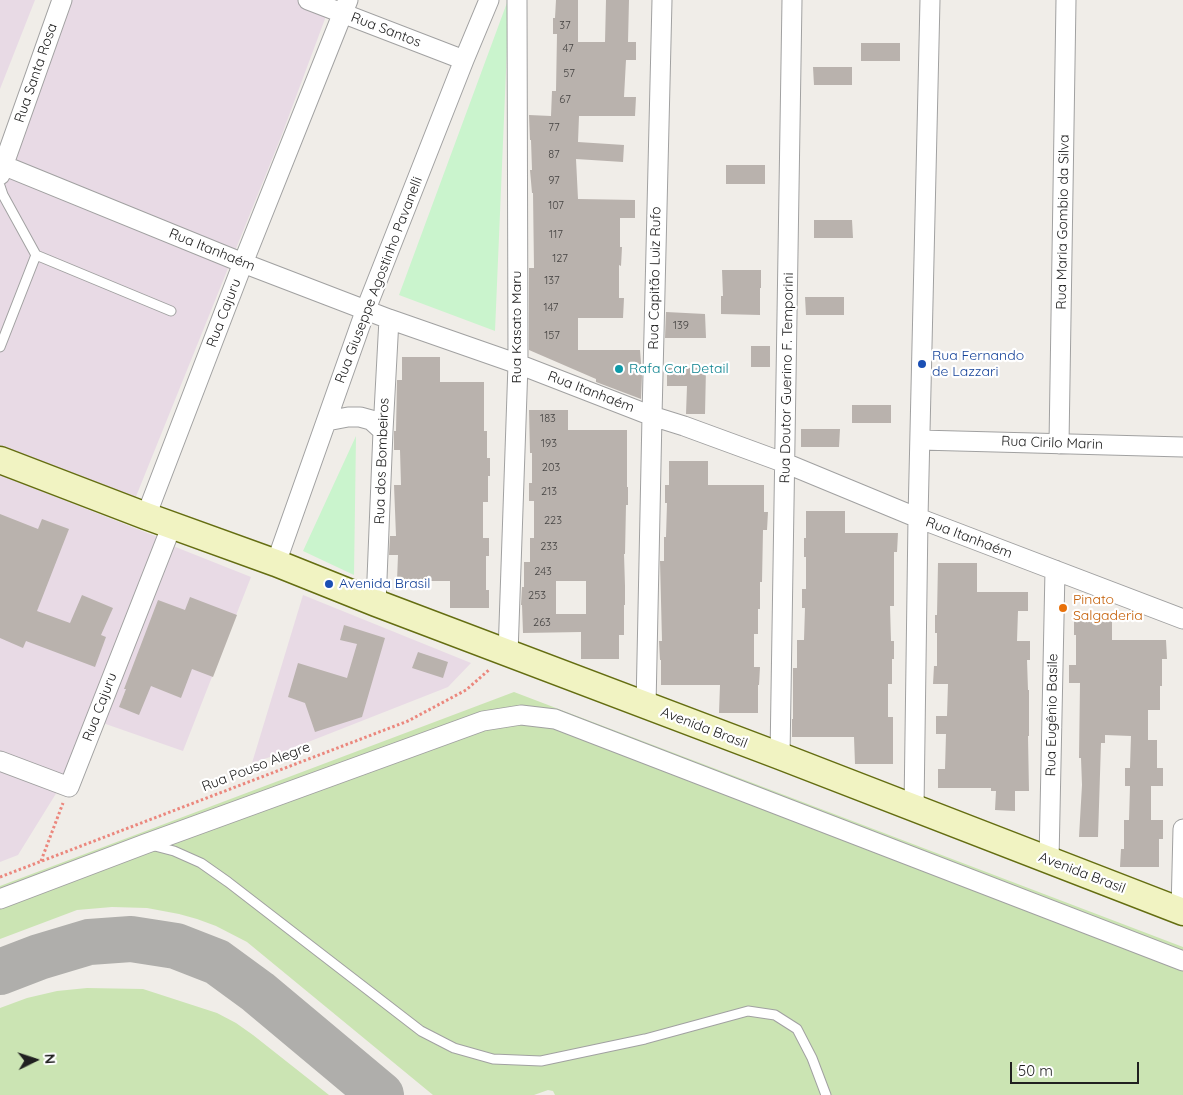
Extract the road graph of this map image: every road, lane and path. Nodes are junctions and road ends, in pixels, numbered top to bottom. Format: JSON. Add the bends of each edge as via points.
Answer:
{"nodes":[{"id":1,"x":62,"y":0,"type":"edge"},
{"id":2,"x":308,"y":0,"type":"edge"},
{"id":3,"x":489,"y":0,"type":"edge"},
{"id":4,"x":517,"y":0,"type":"edge"},
{"id":5,"x":662,"y":0,"type":"edge"},
{"id":6,"x":792,"y":0,"type":"edge"},
{"id":7,"x":930,"y":0,"type":"edge"},
{"id":8,"x":1066,"y":0,"type":"edge"},
{"id":9,"x":345,"y":6,"type":"edge"},
{"id":10,"x":464,"y":60,"type":"junction"},
{"id":11,"x":1,"y":168,"type":"edge"},
{"id":12,"x":0,"y":186,"type":"edge"},
{"id":13,"x":36,"y":255,"type":"junction"},
{"id":14,"x":243,"y":263,"type":"junction"},
{"id":15,"x":366,"y":309,"type":"junction"},
{"id":16,"x":171,"y":311,"type":"dead end"},
{"id":17,"x":389,"y":319,"type":"junction"},
{"id":18,"x":0,"y":347,"type":"edge"},
{"id":19,"x":518,"y":364,"type":"junction"},
{"id":20,"x":652,"y":416,"type":"junction"},
{"id":21,"x":326,"y":421,"type":"junction"},
{"id":22,"x":383,"y":431,"type":"junction"},
{"id":23,"x":920,"y":440,"type":"junction"},
{"id":24,"x":1059,"y":444,"type":"junction"},
{"id":25,"x":1183,"y":447,"type":"edge"},
{"id":26,"x":0,"y":460,"type":"edge"},
{"id":27,"x":785,"y":463,"type":"junction"},
{"id":28,"x":146,"y":516,"type":"junction"},
{"id":29,"x":918,"y":518,"type":"junction"},
{"id":30,"x":172,"y":525,"type":"junction"},
{"id":31,"x":276,"y":563,"type":"junction"},
{"id":32,"x":1055,"y":570,"type":"junction"},
{"id":33,"x":376,"y":603,"type":"junction"},
{"id":34,"x":1183,"y":619,"type":"edge"},
{"id":35,"x":508,"y":654,"type":"junction"},
{"id":36,"x":646,"y":706,"type":"junction"},
{"id":37,"x":780,"y":756,"type":"junction"},
{"id":38,"x":0,"y":761,"type":"edge"},
{"id":39,"x":69,"y":787,"type":"junction"},
{"id":40,"x":914,"y":808,"type":"junction"},
{"id":41,"x":1183,"y":829,"type":"edge"},
{"id":42,"x":145,"y":844,"type":"junction"},
{"id":43,"x":1049,"y":860,"type":"junction"},
{"id":44,"x":41,"y":861,"type":"junction"},
{"id":45,"x":0,"y":877,"type":"edge"},
{"id":46,"x":0,"y":899,"type":"edge"},
{"id":47,"x":1182,"y":912,"type":"edge"},
{"id":48,"x":1183,"y":961,"type":"edge"},
{"id":49,"x":826,"y":1095,"type":"edge"}],
"edges":[{"from":1,"to":11,"type":"street","name":"Rua Santa Rosa"},
{"from":2,"to":9,"type":"street","name":"Rua Santos"},
{"from":3,"to":10,"type":"street","name":"Rua Giuseppe Agostinho Pavanelli"},
{"from":4,"to":19,"type":"street","name":"Rua Kasato Maru"},
{"from":5,"to":20,"type":"street","name":"Rua Capitão Luiz Rufo"},
{"from":6,"to":27,"type":"street","name":"Rua Doutor Guerino F. Temporini"},
{"from":7,"to":23,"type":"street"},
{"from":8,"to":24,"type":"street","name":"Rua Maria Gombio da Silva"},
{"from":9,"to":10,"type":"street","name":"Rua Santos"},
{"from":9,"to":14,"type":"street","name":"Rua Cajuru"},
{"from":10,"to":15,"type":"street","name":"Rua Giuseppe Agostinho Pavanelli"},
{"from":11,"to":14,"type":"street","name":"Rua Itanhaém"},
{"from":12,"to":13,"type":"lane"},
{"from":13,"to":16,"type":"lane"},
{"from":13,"to":18,"type":"lane"},
{"from":14,"to":15,"type":"street","name":"Rua Itanhaém"},
{"from":14,"to":28,"type":"street","name":"Rua Cajuru"},
{"from":15,"to":17,"type":"street","name":"Rua Itanhaém"},
{"from":15,"to":21,"type":"street","name":"Rua Giuseppe Agostinho Pavanelli"},
{"from":17,"to":19,"type":"street","name":"Rua Itanhaém"},
{"from":17,"to":22,"type":"street","name":"Rua dos Bombeiros"},
{"from":19,"to":20,"type":"street","name":"Rua Itanhaém"},
{"from":19,"to":35,"type":"street","name":"Rua Kasato Maru"},
{"from":20,"to":27,"type":"street","name":"Rua Itanhaém"},
{"from":20,"to":36,"type":"street","name":"Rua Capitão Luiz Rufo"},
{"from":21,"to":22,"type":"street","via":[[360,417],[371,420]]},
{"from":21,"to":31,"type":"street","name":"Rua Giuseppe Agostinho Pavanelli"},
{"from":22,"to":33,"type":"street","name":"Rua dos Bombeiros"},
{"from":23,"to":24,"type":"street","name":"Rua Cirilo Marin"},
{"from":23,"to":29,"type":"street"},
{"from":24,"to":25,"type":"street","name":"Rua Cirilo Marin"},
{"from":26,"to":28,"type":"main road","name":"Avenida Brasil"},
{"from":27,"to":29,"type":"street","name":"Rua Itanhaém"},
{"from":27,"to":37,"type":"street","name":"Rua Doutor Guerino F. Temporini"},
{"from":28,"to":30,"type":"main road","name":"Avenida Brasil"},
{"from":29,"to":32,"type":"street","name":"Rua Itanhaém"},
{"from":29,"to":40,"type":"street"},
{"from":30,"to":31,"type":"main road","name":"Avenida Brasil"},
{"from":30,"to":39,"type":"street","name":"Rua Cajuru"},
{"from":31,"to":33,"type":"main road","name":"Avenida Brasil"},
{"from":32,"to":34,"type":"street","name":"Rua Itanhaém"},
{"from":32,"to":43,"type":"street","name":"Rua Eugênio Basile"},
{"from":33,"to":35,"type":"main road","name":"Avenida Brasil"},
{"from":35,"to":36,"type":"main road","name":"Avenida Brasil"},
{"from":35,"to":44,"type":"path","name":"Rua Pouso Alegre","via":[[466,690],[408,721]]},
{"from":36,"to":37,"type":"main road","name":"Avenida Brasil"},
{"from":37,"to":40,"type":"main road","name":"Avenida Brasil"},
{"from":38,"to":39,"type":"street"},
{"from":39,"to":44,"type":"path"},
{"from":40,"to":43,"type":"main road","name":"Avenida Brasil"},
{"from":41,"to":47,"type":"street"},
{"from":42,"to":46,"type":"street"},
{"from":42,"to":48,"type":"street","via":[[483,721],[521,715],[555,719]]},
{"from":42,"to":49,"type":"lane","via":[[174,851],[201,863],[421,1031],[454,1048],[493,1059],[541,1061],[748,1011],[775,1015],[797,1029]]},
{"from":43,"to":47,"type":"main road","name":"Avenida Brasil"},
{"from":44,"to":45,"type":"path","name":"Rua Pouso Alegre"}]}
